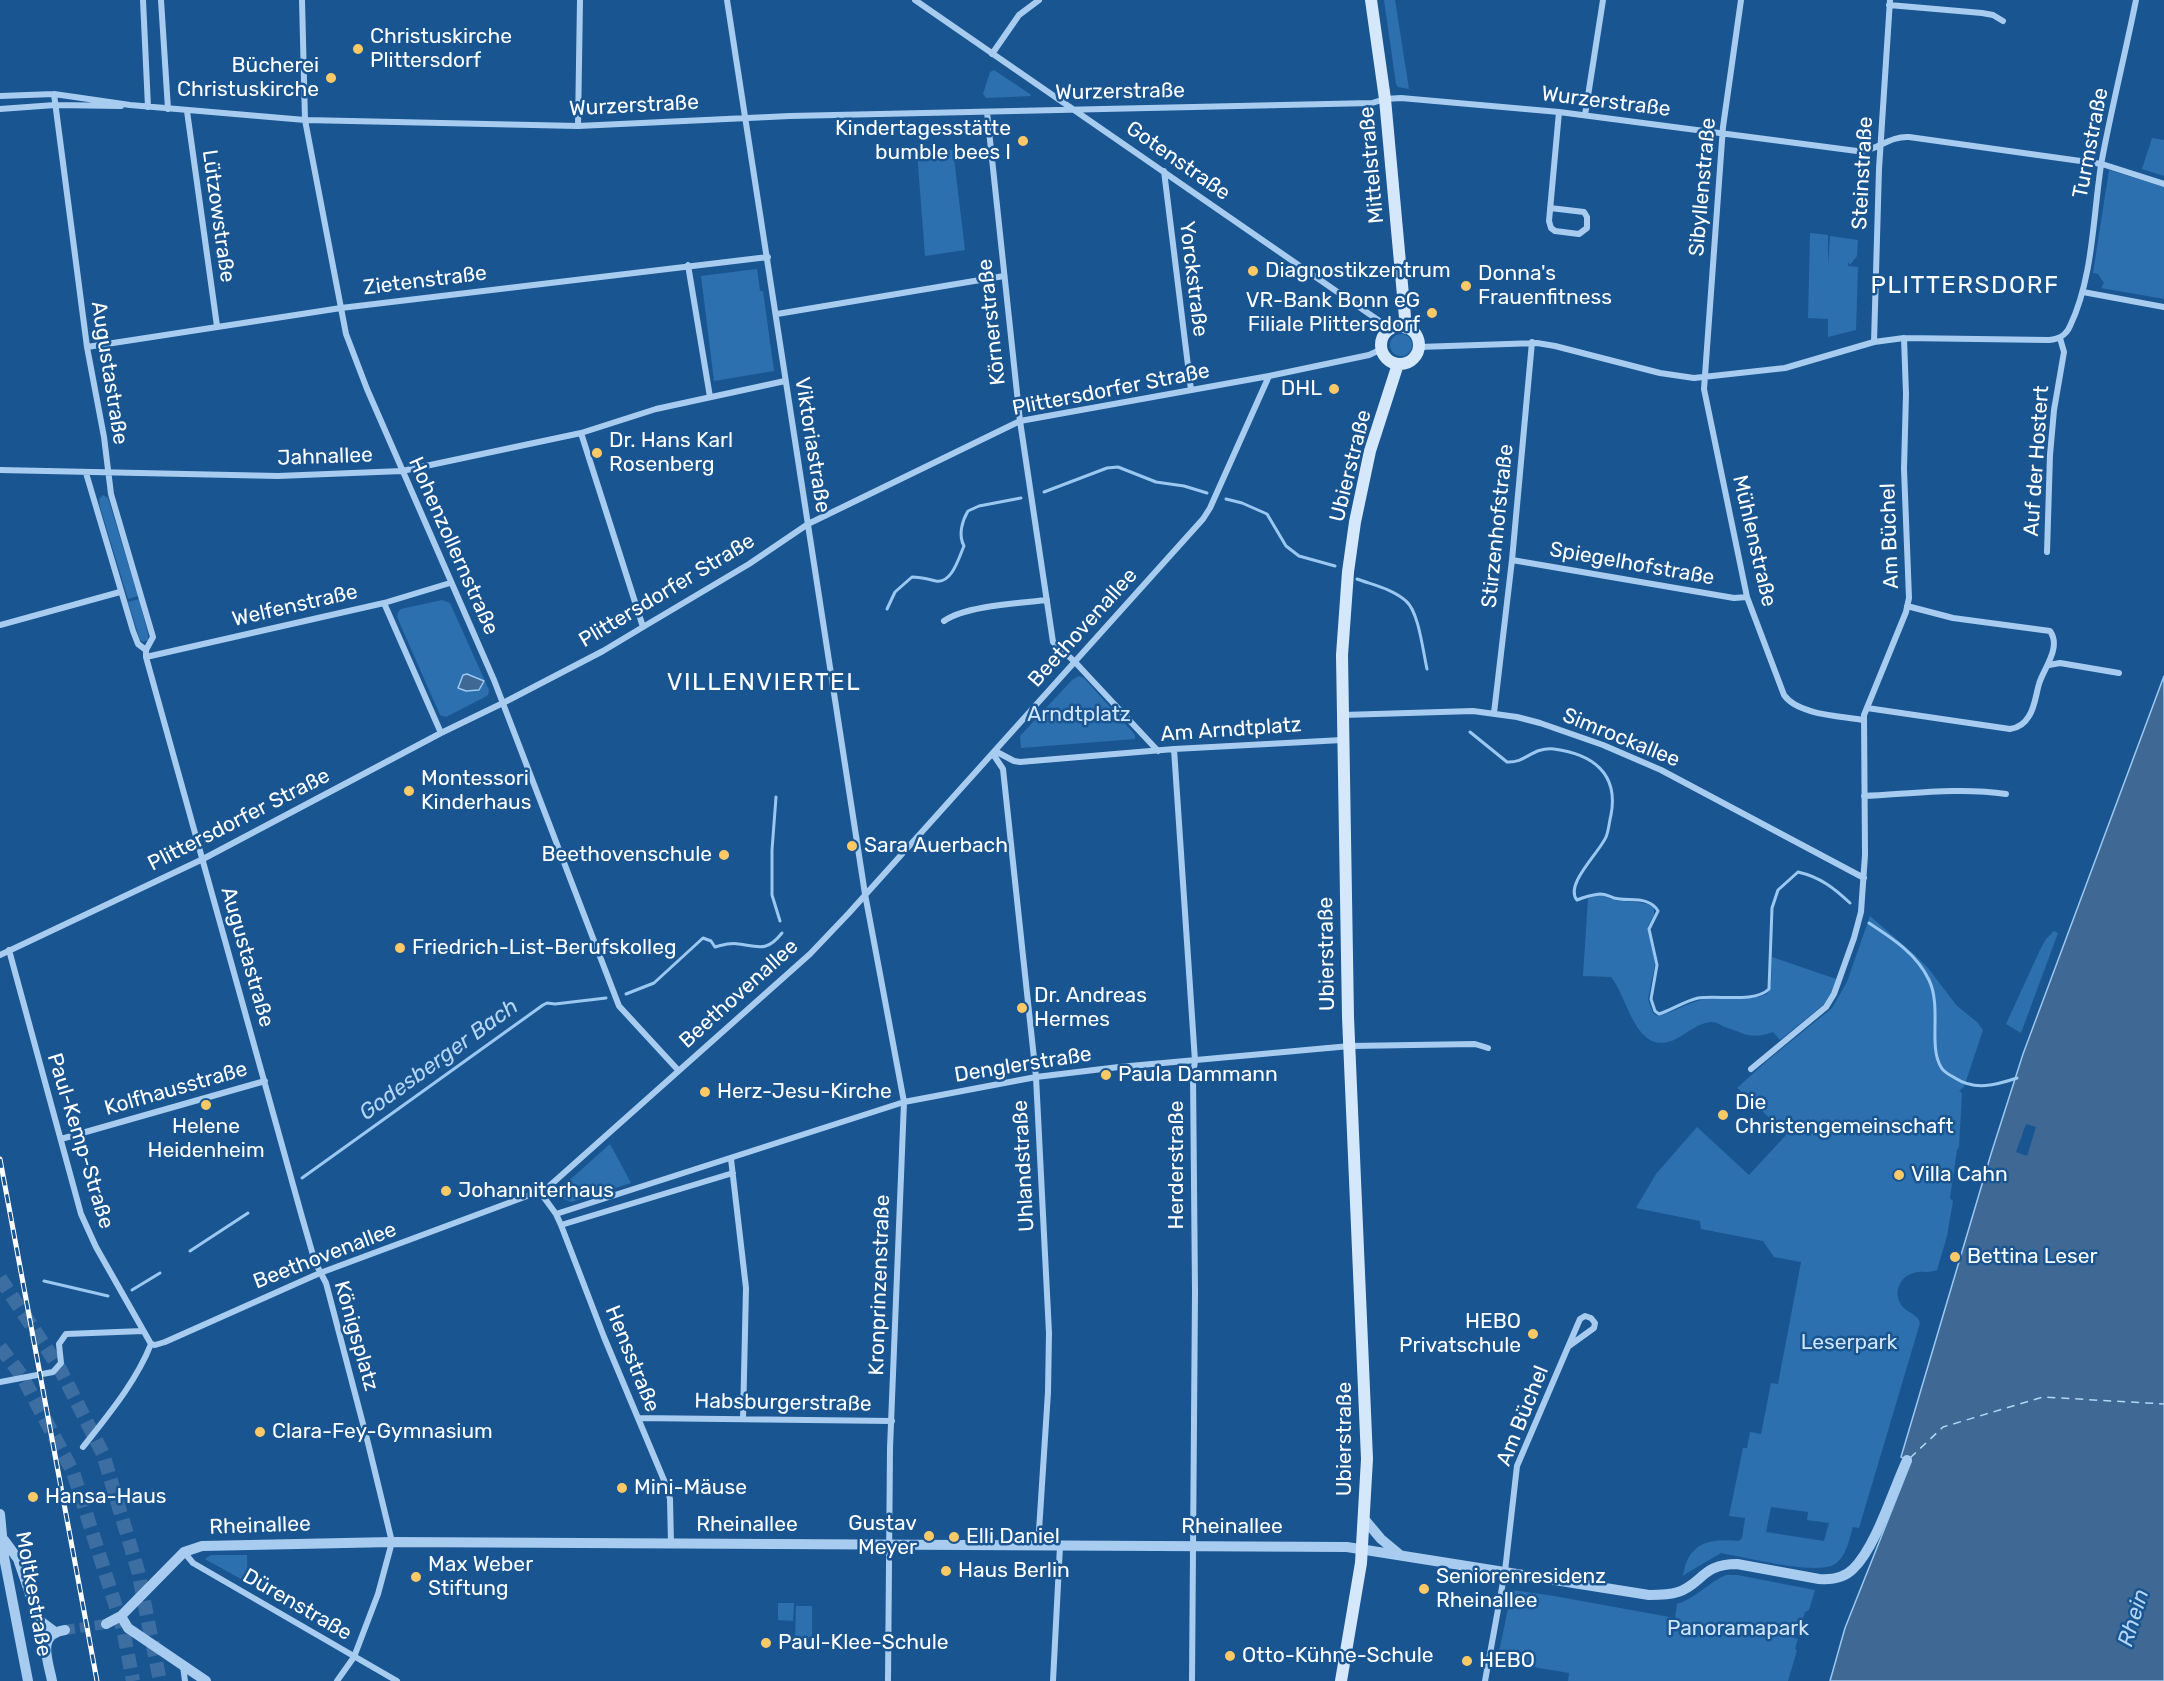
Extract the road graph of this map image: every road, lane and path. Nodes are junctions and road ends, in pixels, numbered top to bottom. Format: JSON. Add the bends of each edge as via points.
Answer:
{"nodes":[{"id":1,"x":143,"y":0,"type":"edge"},
{"id":2,"x":160,"y":0,"type":"edge"},
{"id":3,"x":303,"y":0,"type":"edge"},
{"id":4,"x":580,"y":0,"type":"edge"},
{"id":5,"x":727,"y":0,"type":"edge"},
{"id":6,"x":915,"y":0,"type":"edge"},
{"id":7,"x":1039,"y":0,"type":"edge"},
{"id":8,"x":1371,"y":0,"type":"edge"},
{"id":9,"x":1603,"y":0,"type":"edge"},
{"id":10,"x":1742,"y":0,"type":"edge"},
{"id":11,"x":2136,"y":0,"type":"edge"},
{"id":12,"x":1890,"y":3,"type":"edge"},
{"id":13,"x":2003,"y":21,"type":"dead end"},
{"id":14,"x":992,"y":54,"type":"junction"},
{"id":15,"x":54,"y":94,"type":"junction"},
{"id":16,"x":0,"y":96,"type":"edge"},
{"id":17,"x":1385,"y":99,"type":"junction"},
{"id":18,"x":55,"y":105,"type":"junction"},
{"id":19,"x":130,"y":105,"type":"junction"},
{"id":20,"x":148,"y":107,"type":"junction"},
{"id":21,"x":0,"y":109,"type":"edge"},
{"id":22,"x":168,"y":109,"type":"junction"},
{"id":23,"x":1075,"y":109,"type":"junction"},
{"id":24,"x":187,"y":111,"type":"junction"},
{"id":25,"x":987,"y":112,"type":"junction"},
{"id":26,"x":1559,"y":112,"type":"junction"},
{"id":27,"x":1585,"y":115,"type":"junction"},
{"id":28,"x":747,"y":118,"type":"junction"},
{"id":29,"x":305,"y":120,"type":"junction"},
{"id":30,"x":578,"y":126,"type":"junction"},
{"id":31,"x":1723,"y":134,"type":"junction"},
{"id":32,"x":1880,"y":144,"type":"junction"},
{"id":33,"x":2102,"y":164,"type":"junction"},
{"id":34,"x":1164,"y":171,"type":"junction"},
{"id":35,"x":2164,"y":184,"type":"edge"},
{"id":36,"x":1550,"y":208,"type":"junction"},
{"id":37,"x":768,"y":257,"type":"junction"},
{"id":38,"x":688,"y":265,"type":"junction"},
{"id":39,"x":1004,"y":276,"type":"junction"},
{"id":40,"x":2083,"y":292,"type":"junction"},
{"id":41,"x":2164,"y":307,"type":"edge"},
{"id":42,"x":341,"y":308,"type":"junction"},
{"id":43,"x":777,"y":314,"type":"junction"},
{"id":44,"x":217,"y":326,"type":"junction"},
{"id":45,"x":1406,"y":328,"type":"junction"},
{"id":46,"x":1391,"y":329,"type":"junction"},
{"id":47,"x":1904,"y":338,"type":"junction"},
{"id":48,"x":2060,"y":338,"type":"junction"},
{"id":49,"x":1532,"y":342,"type":"junction"},
{"id":50,"x":1874,"y":342,"type":"junction"},
{"id":51,"x":87,"y":347,"type":"junction"},
{"id":52,"x":1419,"y":347,"type":"junction"},
{"id":53,"x":1382,"y":349,"type":"junction"},
{"id":54,"x":1398,"y":364,"type":"junction"},
{"id":55,"x":1269,"y":376,"type":"junction"},
{"id":56,"x":1705,"y":377,"type":"junction"},
{"id":57,"x":785,"y":381,"type":"junction"},
{"id":58,"x":1191,"y":390,"type":"junction"},
{"id":59,"x":710,"y":397,"type":"junction"},
{"id":60,"x":1020,"y":421,"type":"junction"},
{"id":61,"x":581,"y":433,"type":"junction"},
{"id":62,"x":0,"y":470,"type":"edge"},
{"id":63,"x":108,"y":471,"type":"junction"},
{"id":64,"x":402,"y":471,"type":"junction"},
{"id":65,"x":86,"y":473,"type":"junction"},
{"id":66,"x":807,"y":524,"type":"junction"},
{"id":67,"x":2047,"y":552,"type":"dead end"},
{"id":68,"x":1512,"y":560,"type":"junction"},
{"id":69,"x":450,"y":583,"type":"junction"},
{"id":70,"x":120,"y":591,"type":"junction"},
{"id":71,"x":1747,"y":597,"type":"junction"},
{"id":72,"x":1047,"y":600,"type":"junction"},
{"id":73,"x":384,"y":603,"type":"junction"},
{"id":74,"x":1907,"y":606,"type":"junction"},
{"id":75,"x":944,"y":621,"type":"dead end"},
{"id":76,"x":0,"y":625,"type":"edge"},
{"id":77,"x":643,"y":627,"type":"junction"},
{"id":78,"x":146,"y":653,"type":"junction"},
{"id":79,"x":1075,"y":662,"type":"junction"},
{"id":80,"x":2049,"y":665,"type":"junction"},
{"id":81,"x":2119,"y":673,"type":"dead end"},
{"id":82,"x":503,"y":703,"type":"junction"},
{"id":83,"x":1868,"y":708,"type":"junction"},
{"id":84,"x":1494,"y":713,"type":"junction"},
{"id":85,"x":1342,"y":715,"type":"junction"},
{"id":86,"x":1863,"y":720,"type":"junction"},
{"id":87,"x":441,"y":733,"type":"junction"},
{"id":88,"x":1342,"y":740,"type":"junction"},
{"id":89,"x":1174,"y":749,"type":"junction"},
{"id":90,"x":1158,"y":751,"type":"junction"},
{"id":91,"x":994,"y":753,"type":"junction"},
{"id":92,"x":1014,"y":761,"type":"junction"},
{"id":93,"x":1003,"y":769,"type":"junction"},
{"id":94,"x":2006,"y":794,"type":"dead end"},
{"id":95,"x":1864,"y":796,"type":"junction"},
{"id":96,"x":203,"y":859,"type":"junction"},
{"id":97,"x":1864,"y":878,"type":"junction"},
{"id":98,"x":865,"y":894,"type":"junction"},
{"id":99,"x":9,"y":950,"type":"junction"},
{"id":100,"x":0,"y":955,"type":"edge"},
{"id":101,"x":1350,"y":1046,"type":"junction"},
{"id":102,"x":1488,"y":1048,"type":"dead end"},
{"id":103,"x":1195,"y":1061,"type":"junction"},
{"id":104,"x":1751,"y":1069,"type":"dead end"},
{"id":105,"x":678,"y":1070,"type":"junction"},
{"id":106,"x":1036,"y":1077,"type":"junction"},
{"id":107,"x":265,"y":1081,"type":"junction"},
{"id":108,"x":904,"y":1102,"type":"junction"},
{"id":109,"x":61,"y":1139,"type":"junction"},
{"id":110,"x":731,"y":1159,"type":"junction"},
{"id":111,"x":733,"y":1173,"type":"junction"},
{"id":112,"x":647,"y":1185,"type":"junction"},
{"id":113,"x":540,"y":1192,"type":"junction"},
{"id":114,"x":652,"y":1199,"type":"junction"},
{"id":115,"x":556,"y":1214,"type":"junction"},
{"id":116,"x":561,"y":1225,"type":"junction"},
{"id":117,"x":320,"y":1273,"type":"junction"},
{"id":118,"x":143,"y":1331,"type":"junction"},
{"id":119,"x":151,"y":1344,"type":"junction"},
{"id":120,"x":1569,"y":1346,"type":"junction"},
{"id":121,"x":0,"y":1382,"type":"edge"},
{"id":122,"x":638,"y":1418,"type":"junction"},
{"id":123,"x":743,"y":1419,"type":"junction"},
{"id":124,"x":892,"y":1421,"type":"junction"},
{"id":125,"x":83,"y":1446,"type":"dead end"},
{"id":126,"x":1907,"y":1460,"type":"dead end"},
{"id":127,"x":0,"y":1514,"type":"edge"},
{"id":128,"x":1365,"y":1520,"type":"junction"},
{"id":129,"x":4,"y":1540,"type":"junction"},
{"id":130,"x":392,"y":1542,"type":"junction"},
{"id":131,"x":671,"y":1544,"type":"junction"},
{"id":132,"x":890,"y":1545,"type":"junction"},
{"id":133,"x":1038,"y":1546,"type":"junction"},
{"id":134,"x":1060,"y":1546,"type":"junction"},
{"id":135,"x":1194,"y":1546,"type":"junction"},
{"id":136,"x":1362,"y":1549,"type":"junction"},
{"id":137,"x":184,"y":1552,"type":"junction"},
{"id":138,"x":1399,"y":1555,"type":"junction"},
{"id":139,"x":1505,"y":1571,"type":"junction"},
{"id":140,"x":121,"y":1616,"type":"junction"},
{"id":141,"x":106,"y":1624,"type":"tunnel mouth"},
{"id":142,"x":354,"y":1657,"type":"junction"},
{"id":143,"x":183,"y":1665,"type":"junction"},
{"id":144,"x":28,"y":1681,"type":"edge"},
{"id":145,"x":52,"y":1681,"type":"edge"},
{"id":146,"x":185,"y":1681,"type":"edge"},
{"id":147,"x":206,"y":1681,"type":"edge"},
{"id":148,"x":337,"y":1681,"type":"edge"},
{"id":149,"x":398,"y":1681,"type":"edge"},
{"id":150,"x":888,"y":1681,"type":"edge"},
{"id":151,"x":1053,"y":1681,"type":"edge"},
{"id":152,"x":1192,"y":1681,"type":"edge"},
{"id":153,"x":1341,"y":1681,"type":"edge"},
{"id":154,"x":1485,"y":1681,"type":"edge"}],
"edges":[{"from":1,"to":20,"type":"street"},
{"from":2,"to":22,"type":"street"},
{"from":3,"to":29,"type":"street","name":"Hohenzollernstraße"},
{"from":4,"to":30,"type":"street"},
{"from":5,"to":28,"type":"street","name":"Viktoriastraße"},
{"from":6,"to":14,"type":"street","name":"Gotenstraße"},
{"from":7,"to":14,"type":"street","via":[[1019,15]]},
{"from":8,"to":17,"type":"main road","name":"Mittelstraße"},
{"from":9,"to":27,"type":"street"},
{"from":10,"to":31,"type":"street","name":"Sibyllenstraße"},
{"from":11,"to":33,"type":"street","name":"Turmstraße"},
{"from":12,"to":13,"type":"street","name":"Steinstraße","via":[[1982,13]]},
{"from":12,"to":32,"type":"street","name":"Steinstraße"},
{"from":14,"to":23,"type":"street","name":"Gotenstraße"},
{"from":15,"to":16,"type":"street","name":"Wurzerstraße"},
{"from":15,"to":18,"type":"street","name":"Augustastraße"},
{"from":15,"to":19,"type":"street","name":"Wurzerstraße"},
{"from":17,"to":23,"type":"street","name":"Wurzerstraße","via":[[1372,103]]},
{"from":17,"to":26,"type":"street","name":"Wurzerstraße"},
{"from":17,"to":45,"type":"main road","name":"Mittelstraße"},
{"from":18,"to":19,"type":"street","name":"Wurzerstraße"},
{"from":18,"to":21,"type":"street","name":"Wurzerstraße"},
{"from":18,"to":51,"type":"street","name":"Augustastraße"},
{"from":19,"to":20,"type":"street","name":"Wurzerstraße"},
{"from":20,"to":22,"type":"street","name":"Wurzerstraße"},
{"from":22,"to":24,"type":"street","name":"Wurzerstraße"},
{"from":23,"to":25,"type":"street","name":"Wurzerstraße"},
{"from":23,"to":34,"type":"street","name":"Gotenstraße"},
{"from":24,"to":29,"type":"street","name":"Wurzerstraße"},
{"from":24,"to":44,"type":"street","name":"Lützowstraße"},
{"from":25,"to":28,"type":"street","name":"Wurzerstraße"},
{"from":25,"to":39,"type":"street","name":"Körnerstraße"},
{"from":26,"to":27,"type":"street","name":"Wurzerstraße"},
{"from":26,"to":36,"type":"street"},
{"from":27,"to":31,"type":"street","name":"Wurzerstraße"},
{"from":28,"to":30,"type":"street","name":"Wurzerstraße"},
{"from":28,"to":37,"type":"street","name":"Viktoriastraße"},
{"from":29,"to":30,"type":"street","name":"Wurzerstraße"},
{"from":29,"to":42,"type":"street","name":"Hohenzollernstraße"},
{"from":31,"to":32,"type":"street","name":"Wurzerstraße","via":[[1862,152]]},
{"from":31,"to":56,"type":"street","name":"Sibyllenstraße"},
{"from":32,"to":33,"type":"street","name":"Wurzerstraße","via":[[1910,137]]},
{"from":32,"to":50,"type":"street","name":"Steinstraße"},
{"from":33,"to":35,"type":"street","name":"Wurzerstraße"},
{"from":33,"to":40,"type":"street","name":"Turmstraße"},
{"from":34,"to":46,"type":"street","name":"Gotenstraße"},
{"from":34,"to":58,"type":"street","name":"Yorckstraße"},
{"from":36,"to":36,"type":"street","via":[[1552,230],[1580,234],[1585,230],[1584,212]]},
{"from":37,"to":38,"type":"street","name":"Zietenstraße"},
{"from":37,"to":43,"type":"street","name":"Viktoriastraße"},
{"from":38,"to":42,"type":"street","name":"Zietenstraße"},
{"from":38,"to":59,"type":"street"},
{"from":39,"to":43,"type":"street"},
{"from":39,"to":60,"type":"street","name":"Körnerstraße"},
{"from":40,"to":41,"type":"street"},
{"from":40,"to":48,"type":"street","via":[[2070,326]]},
{"from":42,"to":44,"type":"street","name":"Zietenstraße"},
{"from":42,"to":64,"type":"street","name":"Hohenzollernstraße","via":[[350,348]]},
{"from":43,"to":57,"type":"street","name":"Viktoriastraße"},
{"from":44,"to":51,"type":"street","name":"Zietenstraße"},
{"from":45,"to":46,"type":"main road"},
{"from":45,"to":52,"type":"main road","via":[[1416,335]]},
{"from":46,"to":53,"type":"main road","via":[[1383,338]]},
{"from":47,"to":48,"type":"street"},
{"from":47,"to":50,"type":"street"},
{"from":47,"to":74,"type":"street","name":"Am Büchel"},
{"from":48,"to":67,"type":"street","name":"Auf der Hostert","via":[[2064,352],[2050,455]]},
{"from":49,"to":52,"type":"street"},
{"from":49,"to":56,"type":"street","via":[[1669,375]]},
{"from":49,"to":68,"type":"street","name":"Stirzenhofstraße"},
{"from":50,"to":56,"type":"street","via":[[1785,368]]},
{"from":51,"to":63,"type":"street","name":"Augustastraße"},
{"from":52,"to":54,"type":"main road","via":[[1414,358]]},
{"from":53,"to":54,"type":"main road","via":[[1388,359]]},
{"from":53,"to":55,"type":"street","name":"Plittersdorfer Straße"},
{"from":54,"to":85,"type":"main road","name":"Ubierstraße","via":[[1370,451],[1355,522],[1344,608]]},
{"from":55,"to":58,"type":"street","name":"Plittersdorfer Straße"},
{"from":55,"to":79,"type":"street","name":"Beethovenallee","via":[[1208,513]]},
{"from":56,"to":71,"type":"street","name":"Mühlenstraße","via":[[1704,389]]},
{"from":57,"to":59,"type":"street","name":"Jahnallee"},
{"from":57,"to":66,"type":"street","name":"Viktoriastraße"},
{"from":58,"to":60,"type":"street","name":"Plittersdorfer Straße"},
{"from":59,"to":61,"type":"street","name":"Jahnallee"},
{"from":60,"to":66,"type":"street","name":"Plittersdorfer Straße"},
{"from":60,"to":72,"type":"street","name":"Körnerstraße"},
{"from":61,"to":64,"type":"street","name":"Jahnallee"},
{"from":61,"to":77,"type":"street"},
{"from":62,"to":65,"type":"street","name":"Jahnallee"},
{"from":63,"to":64,"type":"street","name":"Jahnallee","via":[[278,476]]},
{"from":63,"to":65,"type":"street","name":"Jahnallee"},
{"from":63,"to":78,"type":"street","name":"Augustastraße","via":[[111,494],[153,637]]},
{"from":64,"to":69,"type":"street","name":"Hohenzollernstraße"},
{"from":65,"to":70,"type":"street","name":"Augustastraße"},
{"from":66,"to":77,"type":"street","name":"Plittersdorfer Straße","via":[[749,564]]},
{"from":66,"to":98,"type":"street","name":"Viktoriastraße"},
{"from":68,"to":71,"type":"street","name":"Spiegelhofstraße"},
{"from":68,"to":84,"type":"street","name":"Stirzenhofstraße"},
{"from":69,"to":73,"type":"street","name":"Welfenstraße"},
{"from":69,"to":82,"type":"street","name":"Hohenzollernstraße"},
{"from":70,"to":76,"type":"street"},
{"from":70,"to":78,"type":"street","name":"Augustastraße","via":[[138,644]]},
{"from":71,"to":86,"type":"street","name":"Mühlenstraße","via":[[1790,702],[1806,710]]},
{"from":72,"to":75,"type":"street","via":[[996,606]]},
{"from":72,"to":79,"type":"street","name":"Körnerstraße","via":[[1053,642]]},
{"from":73,"to":78,"type":"street","name":"Welfenstraße"},
{"from":73,"to":87,"type":"street"},
{"from":74,"to":80,"type":"street","via":[[1953,618],[2050,632],[2054,640]]},
{"from":74,"to":83,"type":"street","name":"Am Büchel"},
{"from":77,"to":82,"type":"street","name":"Plittersdorfer Straße"},
{"from":78,"to":96,"type":"street","name":"Augustastraße"},
{"from":79,"to":90,"type":"street"},
{"from":79,"to":91,"type":"street","name":"Beethovenallee"},
{"from":80,"to":81,"type":"street","via":[[2060,663]]},
{"from":80,"to":83,"type":"street","via":[[2042,675],[2031,715],[2015,728]]},
{"from":82,"to":87,"type":"street","name":"Plittersdorfer Straße"},
{"from":82,"to":105,"type":"street","name":"Hohenzollernstraße","via":[[619,1006]]},
{"from":83,"to":86,"type":"street","name":"Am Büchel"},
{"from":84,"to":85,"type":"street","name":"Simrockallee"},
{"from":84,"to":97,"type":"street","name":"Simrockallee","via":[[1539,723],[1625,754]]},
{"from":85,"to":88,"type":"main road","name":"Ubierstraße"},
{"from":86,"to":95,"type":"street","name":"Am Büchel"},
{"from":87,"to":96,"type":"street","name":"Plittersdorfer Straße"},
{"from":88,"to":89,"type":"street","name":"Am Arndtplatz"},
{"from":88,"to":101,"type":"main road","name":"Ubierstraße"},
{"from":89,"to":90,"type":"street","name":"Am Arndtplatz"},
{"from":89,"to":103,"type":"street","name":"Herderstraße"},
{"from":90,"to":92,"type":"street","name":"Am Arndtplatz"},
{"from":91,"to":92,"type":"street"},
{"from":91,"to":93,"type":"street","name":"Uhlandstraße"},
{"from":91,"to":98,"type":"street","name":"Beethovenallee"},
{"from":92,"to":93,"type":"street"},
{"from":93,"to":106,"type":"street","name":"Uhlandstraße"},
{"from":94,"to":95,"type":"street"},
{"from":95,"to":97,"type":"street","name":"Am Büchel"},
{"from":96,"to":99,"type":"street","name":"Plittersdorfer Straße"},
{"from":96,"to":107,"type":"street","name":"Augustastraße"},
{"from":97,"to":104,"type":"street","name":"Am Büchel","via":[[1857,930],[1831,1000]]},
{"from":98,"to":105,"type":"street","name":"Beethovenallee","via":[[810,954]]},
{"from":98,"to":108,"type":"street","name":"Kronprinzenstraße"},
{"from":99,"to":100,"type":"street","name":"Plittersdorfer Straße"},
{"from":99,"to":109,"type":"street","name":"Paul-Kemp-Straße"},
{"from":101,"to":102,"type":"street","name":"Denglerstraße","via":[[1475,1044]]},
{"from":101,"to":103,"type":"street","name":"Denglerstraße"},
{"from":101,"to":128,"type":"main road","name":"Ubierstraße","via":[[1367,1429]]},
{"from":103,"to":106,"type":"street","name":"Denglerstraße"},
{"from":103,"to":135,"type":"street","name":"Herderstraße"},
{"from":105,"to":113,"type":"street","name":"Beethovenallee"},
{"from":106,"to":108,"type":"street","name":"Denglerstraße"},
{"from":106,"to":133,"type":"street","name":"Uhlandstraße","via":[[1049,1333]]},
{"from":107,"to":109,"type":"street","name":"Kolfhausstraße"},
{"from":107,"to":117,"type":"street","name":"Augustastraße"},
{"from":108,"to":110,"type":"street","name":"Denglerstraße"},
{"from":108,"to":124,"type":"street","name":"Kronprinzenstraße"},
{"from":109,"to":118,"type":"street","name":"Paul-Kemp-Straße","via":[[85,1224]]},
{"from":110,"to":111,"type":"street"},
{"from":110,"to":112,"type":"street","name":"Denglerstraße"},
{"from":111,"to":114,"type":"street"},
{"from":111,"to":123,"type":"street","via":[[746,1288]]},
{"from":112,"to":114,"type":"street"},
{"from":112,"to":115,"type":"street","name":"Denglerstraße"},
{"from":113,"to":115,"type":"street","name":"Hensstraße"},
{"from":113,"to":117,"type":"street","name":"Beethovenallee"},
{"from":114,"to":116,"type":"street"},
{"from":115,"to":116,"type":"street","name":"Hensstraße"},
{"from":116,"to":122,"type":"street","name":"Hensstraße"},
{"from":117,"to":119,"type":"street","name":"Beethovenallee","via":[[165,1342]]},
{"from":117,"to":130,"type":"street","name":"Königsplatz","via":[[332,1305]]},
{"from":118,"to":119,"type":"street","name":"Paul-Kemp-Straße"},
{"from":118,"to":121,"type":"street","via":[[66,1334],[58,1344],[61,1363],[53,1372]]},
{"from":119,"to":125,"type":"street","via":[[108,1414]]},
{"from":120,"to":120,"type":"street","name":"Am Büchel","via":[[1594,1328],[1591,1318],[1580,1319]]},
{"from":120,"to":139,"type":"street","name":"Am Büchel","via":[[1517,1466]]},
{"from":122,"to":123,"type":"street","name":"Habsburgerstraße"},
{"from":122,"to":131,"type":"street","name":"Hensstraße","via":[[668,1491]]},
{"from":123,"to":124,"type":"street","name":"Habsburgerstraße"},
{"from":124,"to":132,"type":"street","name":"Kronprinzenstraße"},
{"from":126,"to":139,"type":"street","name":"Rheinallee","via":[[1875,1535],[1854,1569],[1839,1578],[1826,1580],[1724,1564],[1705,1572],[1680,1592],[1649,1595]]},
{"from":127,"to":129,"type":"street","name":"Moltkestraße"},
{"from":128,"to":136,"type":"main road","name":"Ubierstraße"},
{"from":128,"to":138,"type":"street"},
{"from":129,"to":144,"type":"street","name":"Moltkestraße"},
{"from":129,"to":145,"type":"street","via":[[18,1559],[39,1620],[60,1631],[46,1641]]},
{"from":130,"to":131,"type":"street","name":"Rheinallee"},
{"from":130,"to":137,"type":"street","name":"Rheinallee","via":[[202,1546]]},
{"from":130,"to":142,"type":"street","name":"Königsplatz"},
{"from":131,"to":132,"type":"street","name":"Rheinallee"},
{"from":132,"to":133,"type":"street","name":"Rheinallee"},
{"from":132,"to":150,"type":"street","name":"Kronprinzenstraße"},
{"from":133,"to":134,"type":"street","name":"Rheinallee"},
{"from":134,"to":135,"type":"street","name":"Rheinallee"},
{"from":134,"to":151,"type":"street"},
{"from":135,"to":136,"type":"street","name":"Rheinallee"},
{"from":135,"to":152,"type":"street","name":"Herderstraße"},
{"from":136,"to":138,"type":"street","name":"Rheinallee"},
{"from":136,"to":153,"type":"main road","name":"Ubierstraße"},
{"from":137,"to":140,"type":"street","name":"Rheinallee"},
{"from":137,"to":142,"type":"street","name":"Dürenstraße","via":[[193,1563]]},
{"from":138,"to":139,"type":"street","name":"Rheinallee"},
{"from":139,"to":154,"type":"street","name":"Am Büchel"},
{"from":140,"to":141,"type":"street","name":"Rheinallee"},
{"from":140,"to":143,"type":"street","via":[[128,1628]]},
{"from":142,"to":148,"type":"street","name":"Königsplatz"},
{"from":142,"to":149,"type":"street","name":"Dürenstraße"},
{"from":143,"to":146,"type":"street"},
{"from":143,"to":147,"type":"street"}]}
